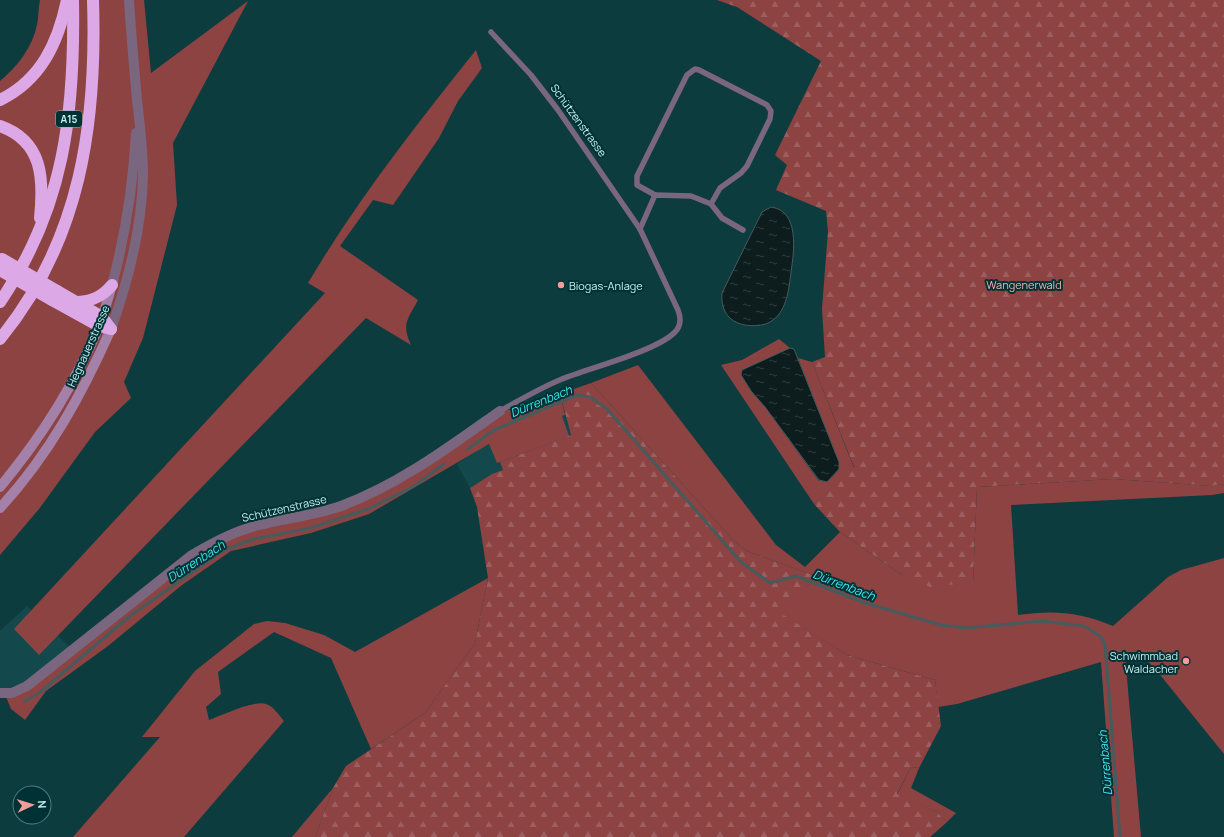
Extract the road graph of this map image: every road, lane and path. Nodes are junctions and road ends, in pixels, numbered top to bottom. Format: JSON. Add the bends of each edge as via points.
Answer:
{"nodes":[{"id":1,"x":67,"y":0,"type":"edge"},
{"id":2,"x":73,"y":0,"type":"edge"},
{"id":3,"x":93,"y":0,"type":"edge"},
{"id":4,"x":129,"y":0,"type":"edge"},
{"id":5,"x":491,"y":32,"type":"dead end"},
{"id":6,"x":137,"y":99,"type":"junction"},
{"id":7,"x":0,"y":100,"type":"edge"},
{"id":8,"x":0,"y":126,"type":"edge"},
{"id":9,"x":655,"y":195,"type":"junction"},
{"id":10,"x":711,"y":204,"type":"junction"},
{"id":11,"x":640,"y":229,"type":"junction"},
{"id":12,"x":743,"y":230,"type":"dead end"},
{"id":13,"x":38,"y":234,"type":"junction"},
{"id":14,"x":1,"y":262,"type":"edge"},
{"id":15,"x":112,"y":285,"type":"junction"},
{"id":16,"x":55,"y":295,"type":"junction"},
{"id":17,"x":0,"y":302,"type":"edge"},
{"id":18,"x":78,"y":302,"type":"junction"},
{"id":19,"x":101,"y":321,"type":"junction"},
{"id":20,"x":111,"y":329,"type":"junction"},
{"id":21,"x":0,"y":339,"type":"edge"},
{"id":22,"x":500,"y":411,"type":"joint"},
{"id":23,"x":0,"y":487,"type":"edge"},
{"id":24,"x":0,"y":508,"type":"edge"},
{"id":25,"x":3,"y":694,"type":"edge"}],
"edges":[{"from":1,"to":7,"type":"highway","via":[[56,41],[45,61],[24,84]]},
{"from":2,"to":13,"type":"highway","number":"A15","via":[[73,75],[69,123],[59,172]]},
{"from":3,"to":21,"type":"highway","number":"A15","via":[[91,111],[73,199],[56,246],[40,278]]},
{"from":4,"to":6,"type":"street","name":"Hegnauerstrasse"},
{"from":5,"to":11,"type":"lane","name":"Schützenstrasse","via":[[531,75],[558,110]]},
{"from":6,"to":15,"type":"street","name":"Hegnauerstrasse","via":[[130,207]]},
{"from":6,"to":20,"type":"street","name":"Hegnauerstrasse","via":[[143,160],[140,214],[128,277]]},
{"from":8,"to":13,"type":"highway","via":[[22,138],[32,150],[37,162],[41,187]]},
{"from":9,"to":10,"type":"lane","via":[[691,196]]},
{"from":9,"to":10,"type":"lane","via":[[637,185],[636,176],[687,75],[699,70],[767,105],[771,111],[770,119],[748,166],[720,188]]},
{"from":9,"to":11,"type":"lane"},
{"from":10,"to":12,"type":"lane","via":[[722,218]]},
{"from":11,"to":22,"type":"lane","name":"Schützenstrasse","via":[[678,310],[680,322],[676,332],[653,346],[555,382]]},
{"from":13,"to":17,"type":"highway","number":"A15"},
{"from":14,"to":16,"type":"highway","bridge":true},
{"from":15,"to":18,"type":"highway","via":[[97,298]]},
{"from":15,"to":19,"type":"main road","name":"Hegnauerstrasse"},
{"from":16,"to":18,"type":"highway"},
{"from":16,"to":19,"type":"highway"},
{"from":18,"to":19,"type":"highway"},
{"from":19,"to":20,"type":"highway"},
{"from":19,"to":23,"type":"main road","name":"Hegnauerstrasse","via":[[53,415]]},
{"from":20,"to":24,"type":"main road","name":"Hegnauerstrasse","via":[[65,422]]},
{"from":22,"to":25,"type":"street","name":"Schützenstrasse","via":[[421,466],[369,495],[312,515],[255,526],[213,542],[192,555],[27,686]]}]}
